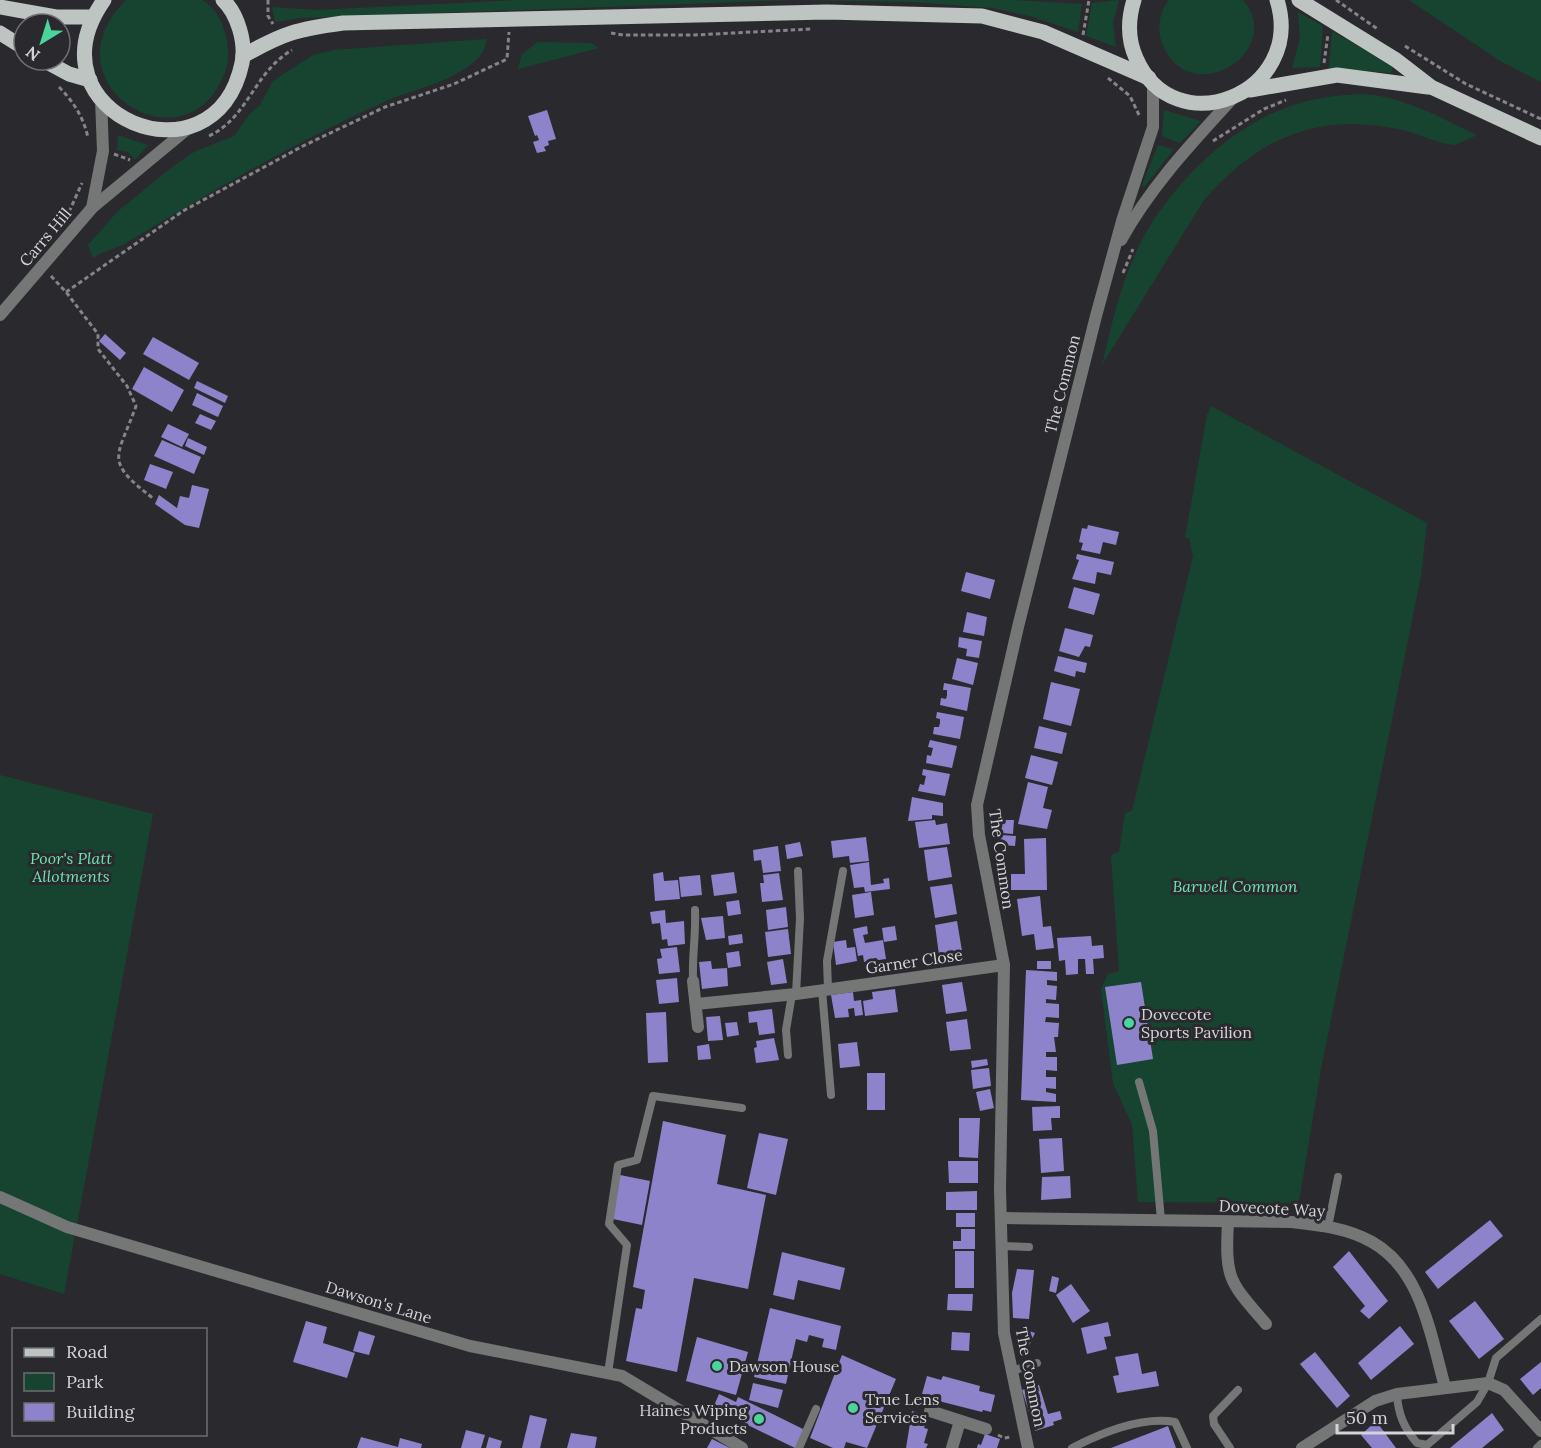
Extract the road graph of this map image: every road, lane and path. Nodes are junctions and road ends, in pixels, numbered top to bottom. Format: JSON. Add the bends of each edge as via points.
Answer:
{"nodes":[{"id":1,"x":105,"y":0,"type":"edge"},
{"id":2,"x":223,"y":0,"type":"edge"},
{"id":3,"x":1089,"y":0,"type":"edge"},
{"id":4,"x":1134,"y":0,"type":"edge"},
{"id":5,"x":1277,"y":0,"type":"edge"},
{"id":6,"x":1299,"y":0,"type":"edge"},
{"id":7,"x":1335,"y":0,"type":"edge"},
{"id":8,"x":0,"y":7,"type":"edge"},
{"id":9,"x":93,"y":17,"type":"junction"},
{"id":10,"x":1330,"y":18,"type":"junction"},
{"id":11,"x":818,"y":29,"type":"dead end"},
{"id":12,"x":520,"y":30,"type":"dead end"},
{"id":13,"x":600,"y":31,"type":"dead end"},
{"id":14,"x":1389,"y":36,"type":"dead end"},
{"id":15,"x":1398,"y":42,"type":"dead end"},
{"id":16,"x":1082,"y":47,"type":"junction"},
{"id":17,"x":296,"y":48,"type":"dead end"},
{"id":18,"x":243,"y":56,"type":"junction"},
{"id":19,"x":46,"y":72,"type":"edge"},
{"id":20,"x":70,"y":72,"type":"edge"},
{"id":21,"x":1323,"y":76,"type":"junction"},
{"id":22,"x":1107,"y":77,"type":"dead end"},
{"id":23,"x":90,"y":80,"type":"junction"},
{"id":24,"x":1151,"y":80,"type":"junction"},
{"id":25,"x":1431,"y":87,"type":"junction"},
{"id":26,"x":1250,"y":90,"type":"junction"},
{"id":27,"x":101,"y":99,"type":"junction"},
{"id":28,"x":1232,"y":99,"type":"junction"},
{"id":29,"x":1288,"y":99,"type":"dead end"},
{"id":30,"x":1541,"y":119,"type":"edge"},
{"id":31,"x":191,"y":126,"type":"junction"},
{"id":32,"x":1150,"y":136,"type":"junction"},
{"id":33,"x":205,"y":138,"type":"dead end"},
{"id":34,"x":1541,"y":138,"type":"edge"},
{"id":35,"x":1210,"y":143,"type":"dead end"},
{"id":36,"x":103,"y":151,"type":"junction"},
{"id":37,"x":140,"y":169,"type":"junction"},
{"id":38,"x":83,"y":181,"type":"dead end"},
{"id":39,"x":92,"y":208,"type":"junction"},
{"id":40,"x":67,"y":217,"type":"dead end"},
{"id":41,"x":1136,"y":243,"type":"dead end"},
{"id":42,"x":1115,"y":251,"type":"junction"},
{"id":43,"x":58,"y":268,"type":"dead end"},
{"id":44,"x":47,"y":272,"type":"junction"},
{"id":45,"x":1120,"y":282,"type":"dead end"},
{"id":46,"x":45,"y":284,"type":"dead end"},
{"id":47,"x":66,"y":292,"type":"junction"},
{"id":48,"x":0,"y":315,"type":"edge"},
{"id":49,"x":154,"y":498,"type":"dead end"},
{"id":50,"x":798,"y":871,"type":"dead end"},
{"id":51,"x":843,"y":871,"type":"dead end"},
{"id":52,"x":694,"y":910,"type":"dead end"},
{"id":53,"x":1004,"y":965,"type":"junction"},
{"id":54,"x":693,"y":981,"type":"joint"},
{"id":55,"x":825,"y":990,"type":"junction"},
{"id":56,"x":794,"y":994,"type":"junction"},
{"id":57,"x":696,"y":1004,"type":"junction"},
{"id":58,"x":698,"y":1027,"type":"dead end"},
{"id":59,"x":788,"y":1055,"type":"dead end"},
{"id":60,"x":1139,"y":1082,"type":"dead end"},
{"id":61,"x":831,"y":1095,"type":"dead end"},
{"id":62,"x":742,"y":1108,"type":"dead end"},
{"id":63,"x":1338,"y":1177,"type":"dead end"},
{"id":64,"x":0,"y":1197,"type":"edge"},
{"id":65,"x":1002,"y":1218,"type":"junction"},
{"id":66,"x":1161,"y":1220,"type":"junction"},
{"id":67,"x":1228,"y":1222,"type":"junction"},
{"id":68,"x":1328,"y":1227,"type":"junction"},
{"id":69,"x":1002,"y":1246,"type":"junction"},
{"id":70,"x":1029,"y":1247,"type":"dead end"},
{"id":71,"x":1541,"y":1319,"type":"edge"},
{"id":72,"x":1266,"y":1324,"type":"dead end"},
{"id":73,"x":1037,"y":1363,"type":"dead end"},
{"id":74,"x":1012,"y":1371,"type":"junction"},
{"id":75,"x":608,"y":1373,"type":"junction"},
{"id":76,"x":1488,"y":1383,"type":"junction"},
{"id":77,"x":1445,"y":1387,"type":"junction"},
{"id":78,"x":1238,"y":1390,"type":"dead end"},
{"id":79,"x":1397,"y":1394,"type":"junction"},
{"id":80,"x":816,"y":1409,"type":"dead end"},
{"id":81,"x":930,"y":1411,"type":"dead end"},
{"id":82,"x":960,"y":1421,"type":"junction"},
{"id":83,"x":986,"y":1429,"type":"joint"},
{"id":84,"x":1541,"y":1431,"type":"edge"},
{"id":85,"x":1025,"y":1434,"type":"junction"},
{"id":86,"x":1541,"y":1444,"type":"edge"},
{"id":87,"x":742,"y":1448,"type":"edge"},
{"id":88,"x":799,"y":1448,"type":"edge"},
{"id":89,"x":952,"y":1448,"type":"edge"},
{"id":90,"x":1028,"y":1448,"type":"edge"},
{"id":91,"x":1072,"y":1448,"type":"edge"},
{"id":92,"x":1186,"y":1448,"type":"edge"},
{"id":93,"x":1230,"y":1448,"type":"edge"},
{"id":94,"x":1302,"y":1448,"type":"edge"},
{"id":95,"x":1537,"y":1448,"type":"edge"}],
"edges":[{"from":1,"to":9,"type":"main road"},
{"from":2,"to":18,"type":"main road","via":[[240,29]]},
{"from":3,"to":16,"type":"path"},
{"from":4,"to":24,"type":"main road","via":[[1129,35],[1139,64]]},
{"from":5,"to":26,"type":"main road","via":[[1281,39],[1274,61]]},
{"from":6,"to":10,"type":"main road"},
{"from":7,"to":10,"type":"path"},
{"from":7,"to":14,"type":"path"},
{"from":8,"to":9,"type":"main road","via":[[47,16]]},
{"from":9,"to":23,"type":"main road","via":[[86,37],[85,59]]},
{"from":10,"to":21,"type":"path"},
{"from":10,"to":25,"type":"main road"},
{"from":11,"to":13,"type":"path","via":[[694,35],[623,35]]},
{"from":12,"to":47,"type":"path","via":[[509,31],[507,60],[454,84],[385,107],[303,146],[183,211]]},
{"from":15,"to":30,"type":"path","via":[[1466,84]]},
{"from":16,"to":18,"type":"main road","via":[[982,16],[827,12],[344,23],[297,29]]},
{"from":16,"to":24,"type":"main road"},
{"from":17,"to":33,"type":"path","via":[[271,65],[230,123]]},
{"from":18,"to":31,"type":"main road","via":[[238,79],[227,99],[211,115]]},
{"from":19,"to":36,"type":"path","via":[[71,99],[88,135],[88,150]]},
{"from":20,"to":23,"type":"main road"},
{"from":21,"to":25,"type":"main road"},
{"from":21,"to":26,"type":"main road"},
{"from":22,"to":32,"type":"path","via":[[1130,96],[1139,114],[1141,132]]},
{"from":23,"to":27,"type":"main road"},
{"from":24,"to":28,"type":"main road","via":[[1164,91],[1191,102],[1206,104]]},
{"from":24,"to":32,"type":"street","name":"The Common"},
{"from":25,"to":34,"type":"main road"},
{"from":26,"to":28,"type":"main road"},
{"from":27,"to":31,"type":"main road","via":[[119,117],[141,127],[166,131]]},
{"from":27,"to":36,"type":"street","name":"Carrs Hill"},
{"from":28,"to":42,"type":"street","name":"The Common","via":[[1171,166]]},
{"from":29,"to":35,"type":"path","via":[[1264,109]]},
{"from":31,"to":37,"type":"street","name":"Carrs Hill"},
{"from":32,"to":42,"type":"street","name":"The Common"},
{"from":36,"to":37,"type":"path","via":[[125,156]]},
{"from":36,"to":39,"type":"street","name":"Carrs Hill"},
{"from":37,"to":39,"type":"street","name":"Carrs Hill"},
{"from":38,"to":40,"type":"path"},
{"from":39,"to":44,"type":"street","name":"Carrs Hill"},
{"from":41,"to":45,"type":"path"},
{"from":42,"to":53,"type":"street","name":"The Common","via":[[1036,554],[977,805],[979,835]]},
{"from":43,"to":44,"type":"path"},
{"from":44,"to":46,"type":"path"},
{"from":44,"to":47,"type":"path"},
{"from":44,"to":48,"type":"street","name":"Carrs Hill"},
{"from":47,"to":49,"type":"path","via":[[98,334],[98,348],[127,386],[136,406],[118,448],[117,462],[129,480]]},
{"from":50,"to":56,"type":"lane","via":[[800,918]]},
{"from":51,"to":55,"type":"lane"},
{"from":52,"to":54,"type":"lane","via":[[697,942],[692,951]]},
{"from":53,"to":55,"type":"street","name":"Garner Close"},
{"from":53,"to":65,"type":"street","name":"The Common"},
{"from":54,"to":57,"type":"street"},
{"from":55,"to":56,"type":"street","name":"Garner Close"},
{"from":55,"to":61,"type":"lane"},
{"from":56,"to":57,"type":"street","name":"Garner Close"},
{"from":56,"to":59,"type":"lane","via":[[786,1030]]},
{"from":57,"to":58,"type":"street"},
{"from":60,"to":66,"type":"lane","via":[[1153,1131]]},
{"from":62,"to":75,"type":"lane","via":[[653,1096],[637,1160],[618,1165],[609,1224],[627,1245]]},
{"from":63,"to":68,"type":"lane"},
{"from":64,"to":75,"type":"street","name":"Dawson's Lane","via":[[67,1227],[470,1346]]},
{"from":65,"to":66,"type":"street","name":"Dovecote Way"},
{"from":65,"to":69,"type":"street","name":"The Common"},
{"from":66,"to":67,"type":"street","name":"Dovecote Way"},
{"from":67,"to":68,"type":"street","name":"Dovecote Way","via":[[1292,1222]]},
{"from":67,"to":72,"type":"street","via":[[1231,1280]]},
{"from":68,"to":77,"type":"street","name":"Dovecote Way","via":[[1372,1241],[1394,1260],[1423,1306]]},
{"from":69,"to":70,"type":"lane"},
{"from":69,"to":74,"type":"street","name":"The Common","via":[[1004,1333]]},
{"from":71,"to":76,"type":"lane","via":[[1496,1358]]},
{"from":73,"to":74,"type":"lane"},
{"from":74,"to":85,"type":"street","name":"The Common"},
{"from":75,"to":87,"type":"street","name":"Dawson's Lane","via":[[622,1376]]},
{"from":76,"to":77,"type":"street"},
{"from":76,"to":79,"type":"lane","via":[[1463,1415],[1424,1446],[1405,1428]]},
{"from":76,"to":84,"type":"street","via":[[1504,1390]]},
{"from":77,"to":79,"type":"street"},
{"from":78,"to":93,"type":"lane","via":[[1212,1416]]},
{"from":79,"to":94,"type":"street","via":[[1376,1401]]},
{"from":80,"to":88,"type":"lane"},
{"from":81,"to":82,"type":"street"},
{"from":82,"to":83,"type":"street"},
{"from":82,"to":89,"type":"street"},
{"from":83,"to":85,"type":"path","via":[[1004,1438]]},
{"from":85,"to":90,"type":"street","name":"The Common"},
{"from":86,"to":95,"type":"lane"},
{"from":91,"to":92,"type":"lane","via":[[1132,1425],[1164,1420],[1175,1422]]}]}
